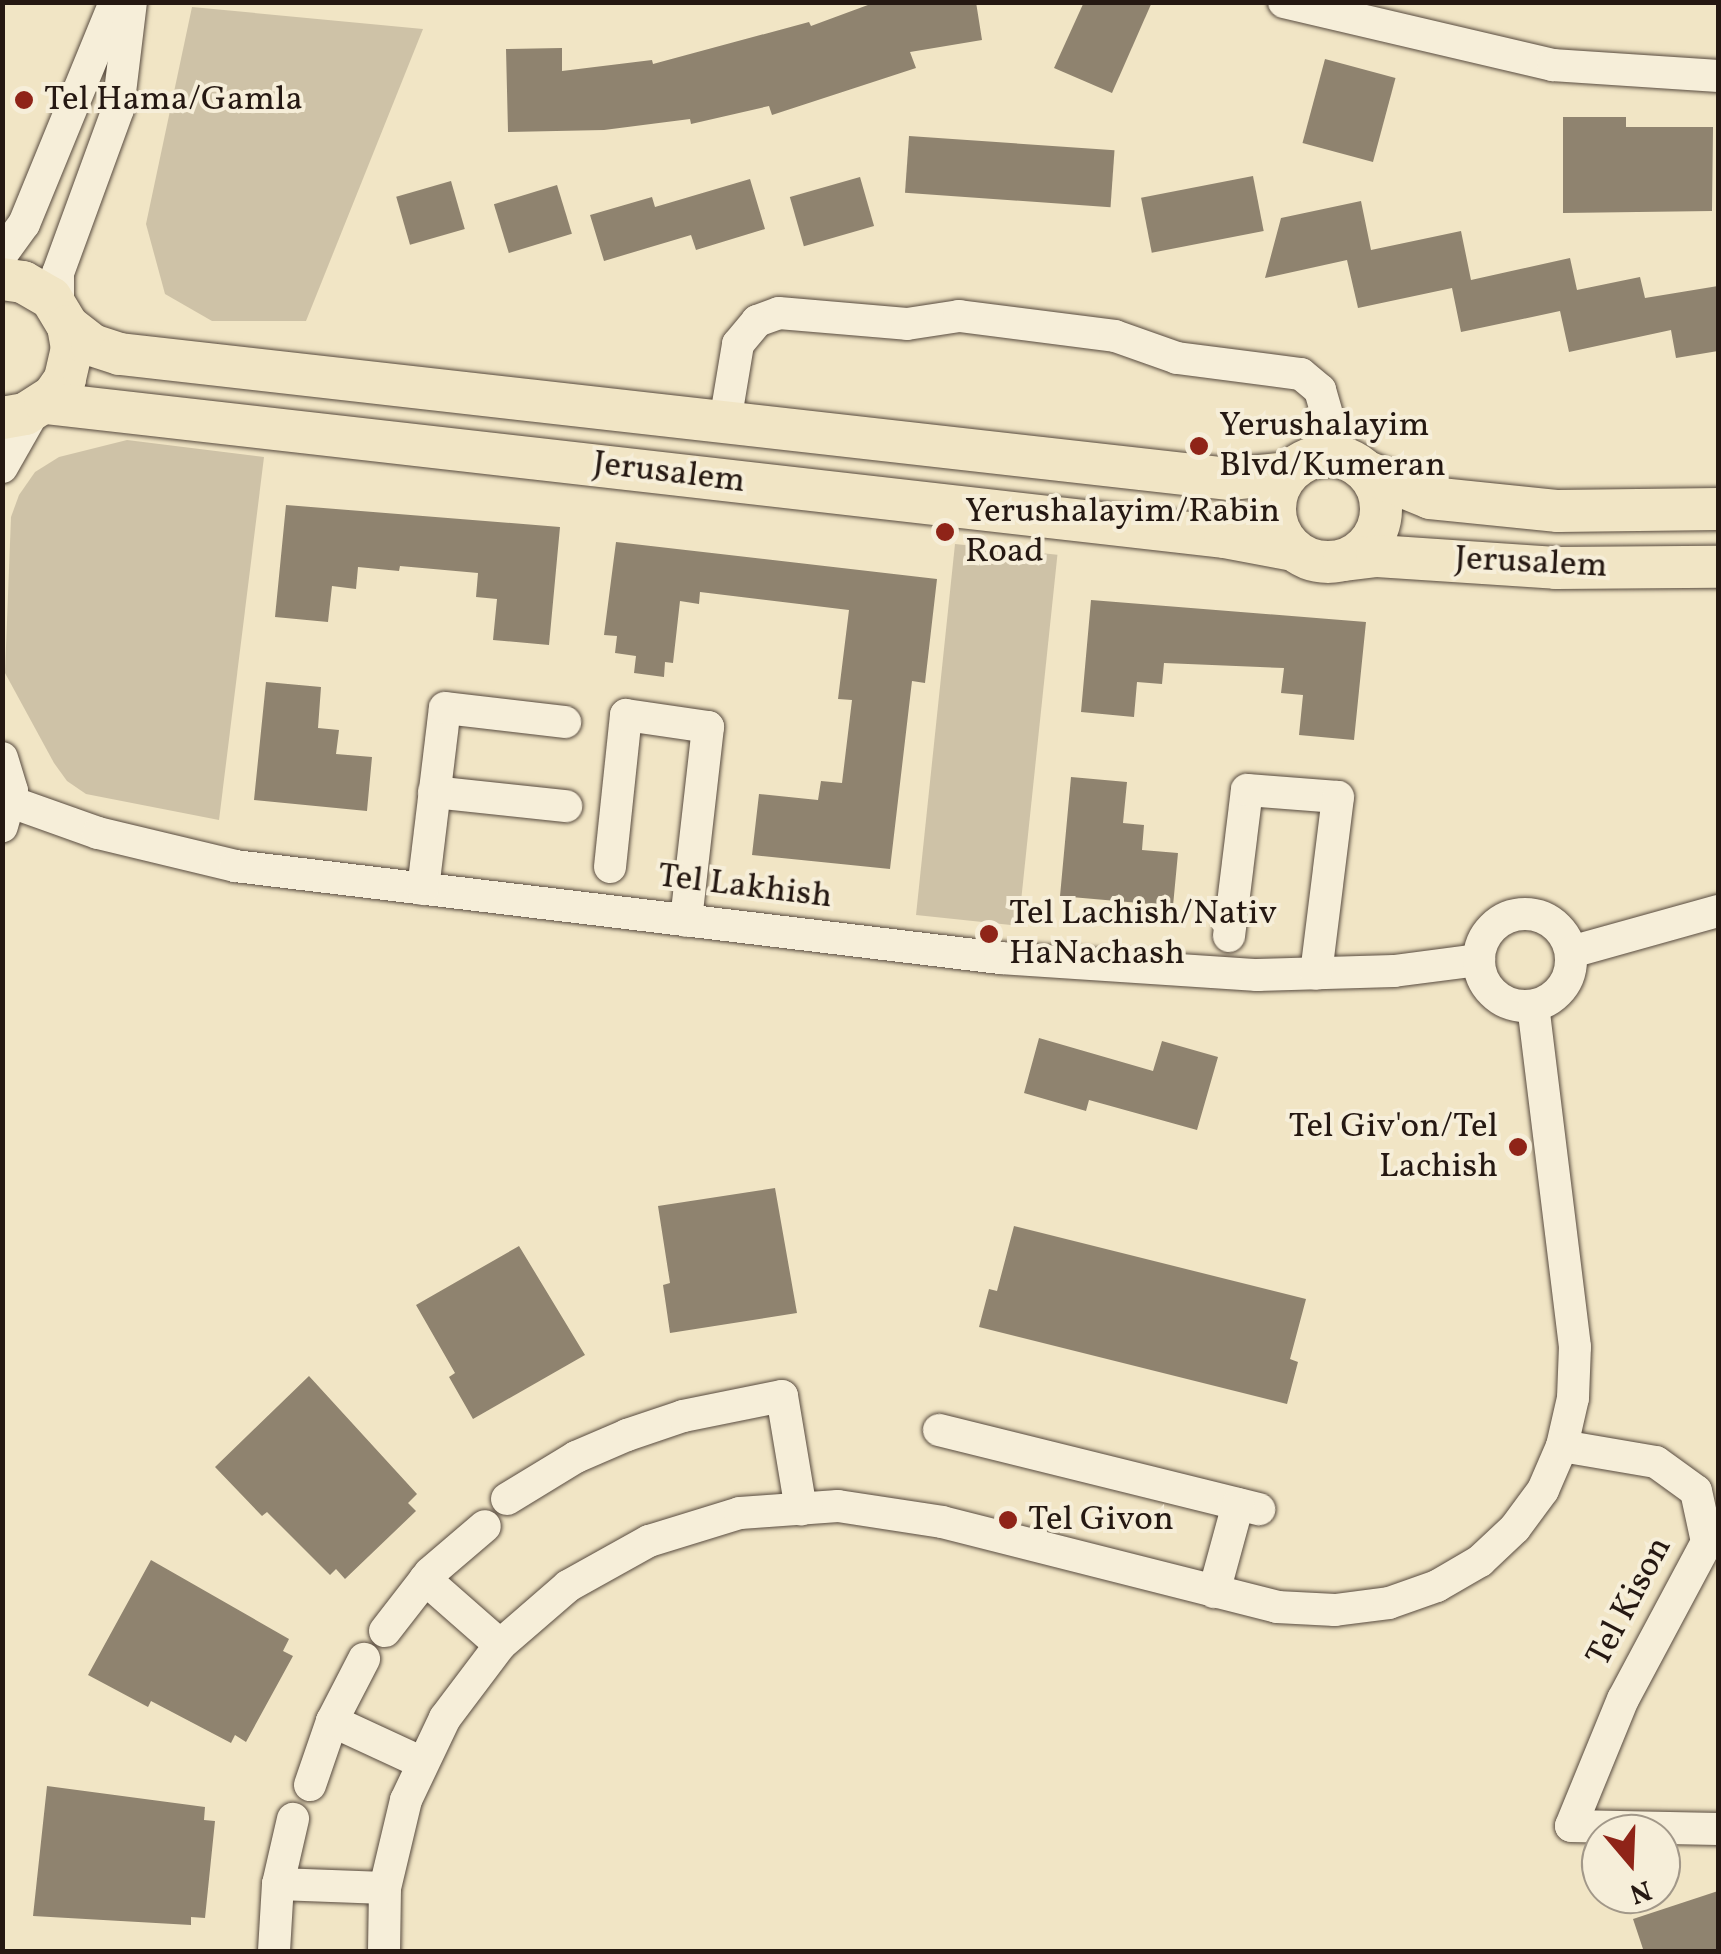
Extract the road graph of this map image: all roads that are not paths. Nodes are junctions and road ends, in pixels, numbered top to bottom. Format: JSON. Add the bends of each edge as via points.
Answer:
{"nodes":[{"id":1,"x":115,"y":2,"type":"edge"},
{"id":2,"x":131,"y":2,"type":"edge"},
{"id":3,"x":1284,"y":2,"type":"edge"},
{"id":4,"x":1718,"y":76,"type":"edge"},
{"id":5,"x":2,"y":254,"type":"edge"},
{"id":6,"x":2,"y":280,"type":"edge"},
{"id":7,"x":63,"y":316,"type":"junction"},
{"id":8,"x":28,"y":410,"type":"edge"},
{"id":9,"x":725,"y":422,"type":"junction"},
{"id":10,"x":1353,"y":464,"type":"junction"},
{"id":11,"x":2,"y":466,"type":"edge"},
{"id":12,"x":1288,"y":473,"type":"junction"},
{"id":13,"x":1718,"y":509,"type":"edge"},
{"id":14,"x":1292,"y":550,"type":"junction"},
{"id":15,"x":1344,"y":560,"type":"junction"},
{"id":16,"x":1718,"y":566,"type":"edge"},
{"id":17,"x":566,"y":722,"type":"dead end"},
{"id":18,"x":2,"y":758,"type":"edge"},
{"id":19,"x":434,"y":792,"type":"junction"},
{"id":20,"x":566,"y":806,"type":"dead end"},
{"id":21,"x":7,"y":815,"type":"edge"},
{"id":22,"x":610,"y":867,"type":"dead end"},
{"id":23,"x":422,"y":889,"type":"junction"},
{"id":24,"x":1718,"y":910,"type":"edge"},
{"id":25,"x":686,"y":921,"type":"junction"},
{"id":26,"x":1230,"y":936,"type":"dead end"},
{"id":27,"x":1571,"y":952,"type":"junction"},
{"id":28,"x":1479,"y":960,"type":"junction"},
{"id":29,"x":1316,"y":974,"type":"junction"},
{"id":30,"x":1533,"y":1006,"type":"junction"},
{"id":31,"x":939,"y":1430,"type":"dead end"},
{"id":32,"x":1562,"y":1446,"type":"junction"},
{"id":33,"x":506,"y":1499,"type":"dead end"},
{"id":34,"x":800,"y":1508,"type":"junction"},
{"id":35,"x":486,"y":1526,"type":"dead end"},
{"id":36,"x":424,"y":1580,"type":"junction"},
{"id":37,"x":1214,"y":1592,"type":"junction"},
{"id":38,"x":385,"y":1631,"type":"dead end"},
{"id":39,"x":500,"y":1645,"type":"junction"},
{"id":40,"x":364,"y":1659,"type":"dead end"},
{"id":41,"x":332,"y":1721,"type":"junction"},
{"id":42,"x":424,"y":1763,"type":"junction"},
{"id":43,"x":310,"y":1785,"type":"dead end"},
{"id":44,"x":293,"y":1819,"type":"dead end"},
{"id":45,"x":1718,"y":1829,"type":"edge"},
{"id":46,"x":278,"y":1884,"type":"junction"},
{"id":47,"x":385,"y":1888,"type":"junction"},
{"id":48,"x":274,"y":1951,"type":"edge"},
{"id":49,"x":384,"y":1952,"type":"edge"}],
"edges":[{"from":1,"to":5,"type":"street","via":[[24,224]]},
{"from":2,"to":7,"type":"street","via":[[118,108],[58,273]]},
{"from":3,"to":4,"type":"street","via":[[1552,66]]},
{"from":6,"to":7,"type":"main road","name":"Jerusalem","via":[[34,286]]},
{"from":7,"to":8,"type":"main road","via":[[69,369],[60,388]]},
{"from":7,"to":9,"type":"main road","name":"Jerusalem","via":[[92,345],[120,354]]},
{"from":8,"to":11,"type":"street"},
{"from":8,"to":14,"type":"main road","name":"Jerusalem","via":[[1225,537]]},
{"from":9,"to":10,"type":"street","via":[[738,344],[757,321],[779,313],[907,324],[958,316],[1115,336],[1176,358],[1301,374],[1320,390]]},
{"from":9,"to":12,"type":"main road","name":"Jerusalem","via":[[1230,479]]},
{"from":10,"to":12,"type":"main road","via":[[1303,461]]},
{"from":10,"to":13,"type":"main road","name":"Jerusalem","via":[[1430,498],[1558,511]]},
{"from":10,"to":15,"type":"main road","via":[[1377,488],[1380,520],[1360,552]]},
{"from":12,"to":14,"type":"main road","via":[[1278,488],[1274,518]]},
{"from":14,"to":15,"type":"main road","via":[[1325,563]]},
{"from":15,"to":16,"type":"main road","name":"Jerusalem"},
{"from":17,"to":19,"type":"street","via":[[445,708]]},
{"from":18,"to":21,"type":"street","via":[[11,780]]},
{"from":19,"to":20,"type":"street"},
{"from":19,"to":23,"type":"street"},
{"from":21,"to":23,"type":"street","name":"Tel Lakhish","via":[[208,861]]},
{"from":22,"to":25,"type":"street","via":[[626,714],[708,727]]},
{"from":23,"to":25,"type":"street","name":"Tel Lakhish"},
{"from":24,"to":27,"type":"street"},
{"from":25,"to":29,"type":"street","name":"Tel Lakhish","via":[[1054,964]]},
{"from":26,"to":29,"type":"street","via":[[1247,790],[1338,797]]},
{"from":27,"to":28,"type":"street","via":[[1552,922],[1525,914],[1492,928]]},
{"from":27,"to":30,"type":"street","via":[[1564,986]]},
{"from":28,"to":29,"type":"street","name":"Tel Lakhish"},
{"from":28,"to":30,"type":"street","via":[[1493,994]]},
{"from":30,"to":32,"type":"street","via":[[1575,1348],[1574,1398]]},
{"from":31,"to":37,"type":"street","via":[[1248,1506]]},
{"from":32,"to":37,"type":"street","via":[[1543,1490],[1514,1528],[1480,1561],[1437,1586],[1389,1603],[1335,1610],[1277,1607]]},
{"from":32,"to":45,"type":"street","name":"Tel Kison","via":[[1656,1462],[1696,1491],[1707,1542],[1624,1699],[1571,1826]]},
{"from":33,"to":34,"type":"street","via":[[627,1434],[782,1396]]},
{"from":34,"to":37,"type":"street","via":[[838,1506],[942,1522]]},
{"from":34,"to":39,"type":"street","via":[[740,1513],[649,1540],[568,1586]]},
{"from":35,"to":36,"type":"street"},
{"from":36,"to":38,"type":"street"},
{"from":36,"to":39,"type":"street"},
{"from":39,"to":42,"type":"street","via":[[445,1718]]},
{"from":40,"to":41,"type":"street"},
{"from":41,"to":42,"type":"street"},
{"from":41,"to":43,"type":"street"},
{"from":42,"to":47,"type":"street","via":[[406,1800]]},
{"from":44,"to":46,"type":"street"},
{"from":46,"to":47,"type":"street"},
{"from":46,"to":48,"type":"street"},
{"from":47,"to":49,"type":"street"}]}
